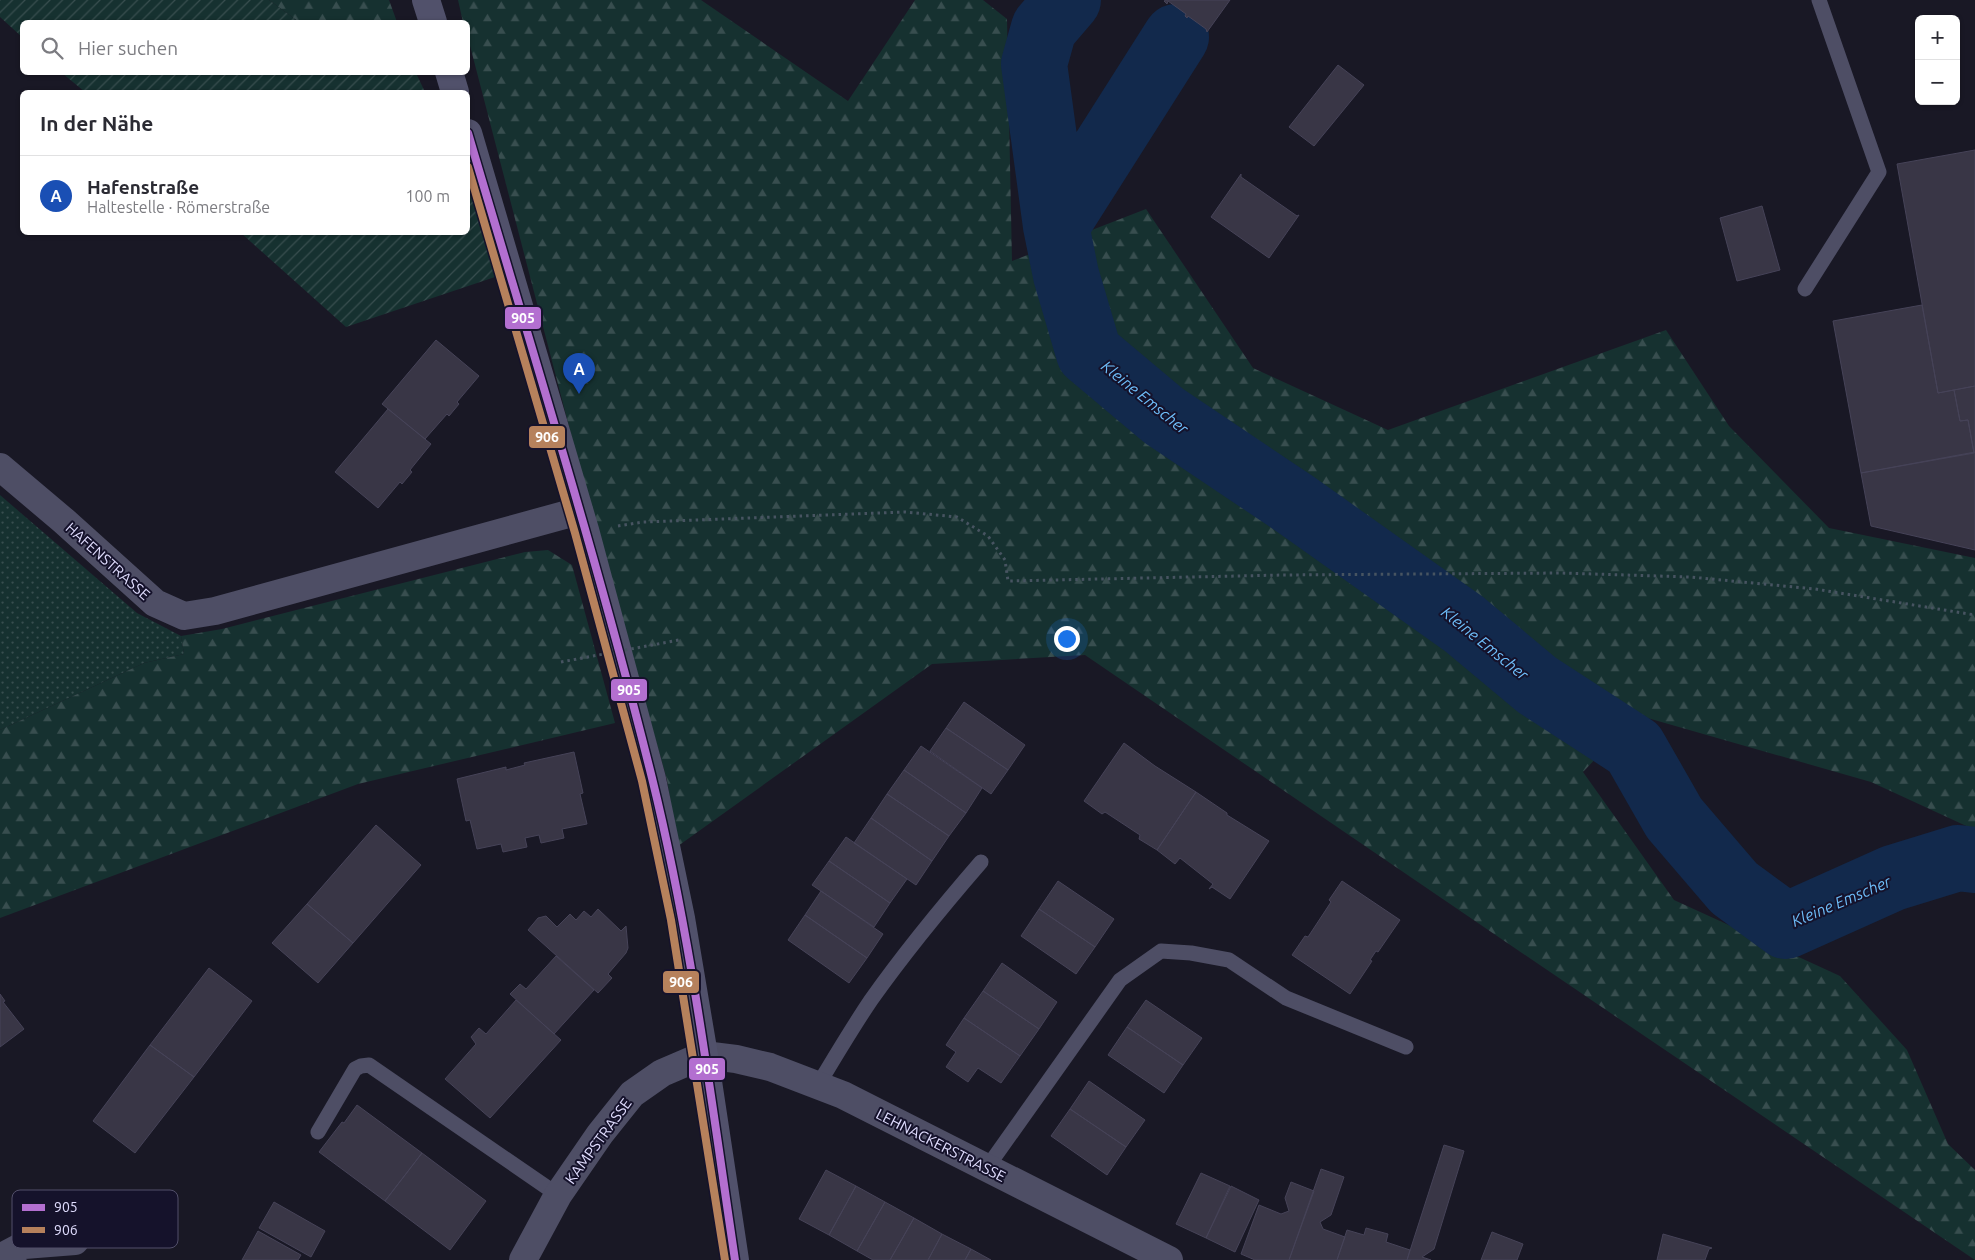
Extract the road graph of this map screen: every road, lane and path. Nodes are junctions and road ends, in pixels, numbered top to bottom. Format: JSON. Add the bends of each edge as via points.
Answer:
{"nodes":[{"id":1,"x":426,"y":0,"type":"edge"},
{"id":2,"x":1819,"y":0,"type":"edge"},
{"id":3,"x":432,"y":20,"type":"edge"},
{"id":4,"x":450,"y":75,"type":"edge"},
{"id":5,"x":454,"y":90,"type":"edge"},
{"id":6,"x":470,"y":140,"type":"edge"},
{"id":7,"x":1805,"y":289,"type":"dead end"},
{"id":8,"x":0,"y":467,"type":"edge"},
{"id":9,"x":582,"y":520,"type":"junction"},
{"id":10,"x":1975,"y":615,"type":"edge"},
{"id":11,"x":679,"y":640,"type":"dead end"},
{"id":12,"x":561,"y":662,"type":"dead end"},
{"id":13,"x":981,"y":862,"type":"dead end"},
{"id":14,"x":1406,"y":1047,"type":"dead end"},
{"id":15,"x":704,"y":1055,"type":"junction"},
{"id":16,"x":818,"y":1085,"type":"junction"},
{"id":17,"x":318,"y":1132,"type":"dead end"},
{"id":18,"x":986,"y":1169,"type":"junction"},
{"id":19,"x":558,"y":1195,"type":"junction"},
{"id":20,"x":18,"y":1248,"type":"edge"},
{"id":21,"x":0,"y":1258,"type":"edge"},
{"id":22,"x":524,"y":1260,"type":"edge"},
{"id":23,"x":735,"y":1260,"type":"edge"},
{"id":24,"x":1169,"y":1260,"type":"edge"}],
"edges":[{"from":1,"to":3,"type":"street"},
{"from":2,"to":7,"type":"lane","via":[[1879,172]]},
{"from":4,"to":5,"type":"street"},
{"from":6,"to":9,"type":"street"},
{"from":8,"to":9,"type":"street","name":"HAFENSTRASSE","via":[[155,603],[184,616]]},
{"from":9,"to":10,"type":"path","via":[[643,522],[905,512],[957,517],[988,536],[1005,560],[1008,581],[1560,573],[1690,577],[1815,588]]},
{"from":9,"to":15,"type":"street","via":[[652,779],[681,918]]},
{"from":11,"to":12,"type":"path","bridge":true},
{"from":13,"to":16,"type":"lane","via":[[908,949],[870,1001]]},
{"from":14,"to":18,"type":"lane","via":[[1286,998],[1229,960],[1161,951],[1120,980]]},
{"from":15,"to":16,"type":"street","name":"LEHNACKERSTRASSE","via":[[770,1067]]},
{"from":15,"to":19,"type":"street","name":"KAMPSTRASSE","via":[[662,1073],[632,1094]]},
{"from":15,"to":23,"type":"street"},
{"from":16,"to":18,"type":"street","name":"LEHNACKERSTRASSE"},
{"from":17,"to":19,"type":"lane","via":[[355,1069],[369,1065]]},
{"from":18,"to":24,"type":"street","name":"LEHNACKERSTRASSE"},
{"from":19,"to":22,"type":"street","name":"KAMPSTRASSE"},
{"from":20,"to":21,"type":"street"}]}
